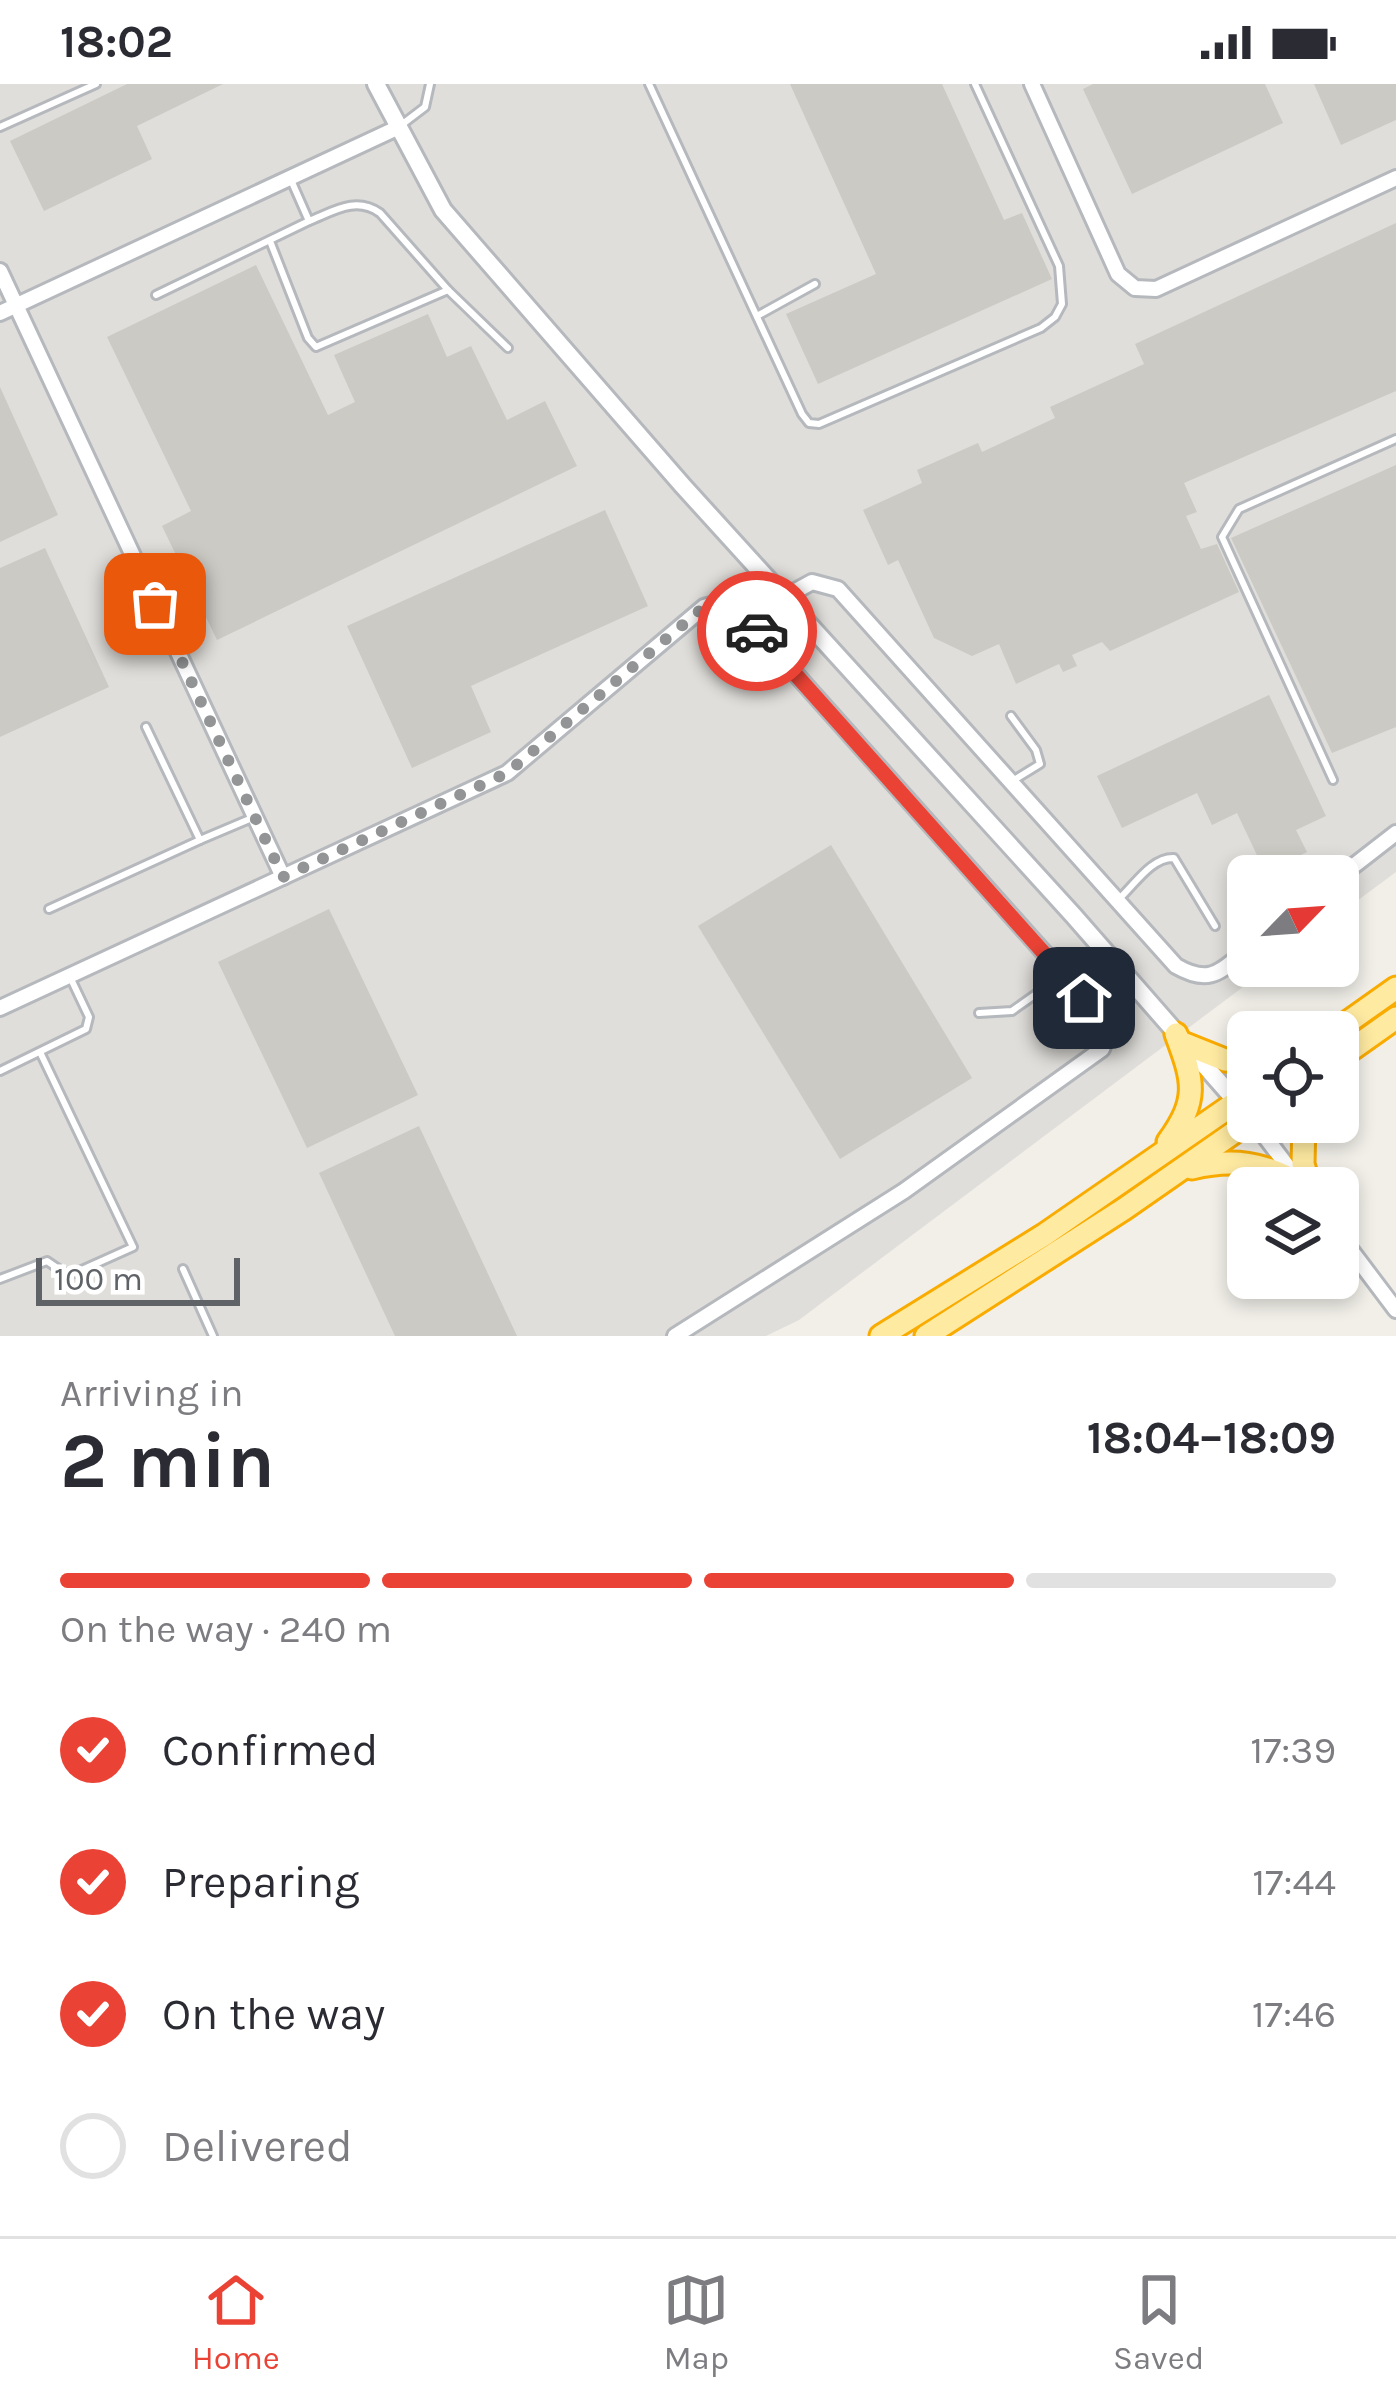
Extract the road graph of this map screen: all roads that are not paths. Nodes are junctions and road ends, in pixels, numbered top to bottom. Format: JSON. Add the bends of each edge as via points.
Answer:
{"nodes":[{"id":1,"x":96,"y":84,"type":"edge"},
{"id":2,"x":376,"y":84,"type":"edge"},
{"id":3,"x":430,"y":84,"type":"edge"},
{"id":4,"x":649,"y":84,"type":"edge"},
{"id":5,"x":975,"y":84,"type":"edge"},
{"id":6,"x":1032,"y":84,"type":"edge"},
{"id":7,"x":0,"y":127,"type":"edge"},
{"id":8,"x":397,"y":128,"type":"junction"},
{"id":9,"x":290,"y":178,"type":"junction"},
{"id":10,"x":1396,"y":178,"type":"edge"},
{"id":11,"x":309,"y":221,"type":"junction"},
{"id":12,"x":270,"y":241,"type":"junction"},
{"id":13,"x":0,"y":271,"type":"edge"},
{"id":14,"x":815,"y":284,"type":"dead end"},
{"id":15,"x":448,"y":290,"type":"junction"},
{"id":16,"x":156,"y":295,"type":"dead end"},
{"id":17,"x":16,"y":305,"type":"junction"},
{"id":18,"x":0,"y":313,"type":"edge"},
{"id":19,"x":757,"y":316,"type":"junction"},
{"id":20,"x":508,"y":348,"type":"dead end"},
{"id":21,"x":1396,"y":439,"type":"edge"},
{"id":22,"x":783,"y":598,"type":"junction"},
{"id":23,"x":1011,"y":716,"type":"dead end"},
{"id":24,"x":146,"y":727,"type":"dead end"},
{"id":25,"x":1333,"y":780,"type":"dead end"},
{"id":26,"x":1011,"y":782,"type":"junction"},
{"id":27,"x":255,"y":817,"type":"junction"},
{"id":28,"x":1396,"y":833,"type":"edge"},
{"id":29,"x":200,"y":840,"type":"junction"},
{"id":30,"x":1359,"y":862,"type":"edge"},
{"id":31,"x":283,"y":877,"type":"junction"},
{"id":32,"x":1118,"y":901,"type":"junction"},
{"id":33,"x":49,"y":909,"type":"dead end"},
{"id":34,"x":1215,"y":926,"type":"dead end"},
{"id":35,"x":1227,"y":966,"type":"edge"},
{"id":36,"x":1063,"y":974,"type":"junction"},
{"id":37,"x":70,"y":975,"type":"junction"},
{"id":38,"x":1396,"y":988,"type":"edge"},
{"id":39,"x":0,"y":1008,"type":"edge"},
{"id":40,"x":979,"y":1013,"type":"dead end"},
{"id":41,"x":1359,"y":1014,"type":"edge"},
{"id":42,"x":1396,"y":1018,"type":"edge"},
{"id":43,"x":1181,"y":1039,"type":"junction"},
{"id":44,"x":1359,"y":1045,"type":"edge"},
{"id":45,"x":40,"y":1052,"type":"junction"},
{"id":46,"x":1227,"y":1060,"type":"edge"},
{"id":47,"x":0,"y":1071,"type":"edge"},
{"id":48,"x":1227,"y":1089,"type":"edge"},
{"id":49,"x":1227,"y":1121,"type":"edge"},
{"id":50,"x":1227,"y":1128,"type":"edge"},
{"id":51,"x":1157,"y":1157,"type":"junction"},
{"id":52,"x":1264,"y":1167,"type":"edge"},
{"id":53,"x":1172,"y":1176,"type":"junction"},
{"id":54,"x":1359,"y":1261,"type":"edge"},
{"id":55,"x":183,"y":1269,"type":"dead end"},
{"id":56,"x":0,"y":1279,"type":"edge"},
{"id":57,"x":1396,"y":1310,"type":"edge"},
{"id":58,"x":213,"y":1336,"type":"edge"},
{"id":59,"x":675,"y":1336,"type":"edge"},
{"id":60,"x":881,"y":1336,"type":"edge"},
{"id":61,"x":926,"y":1336,"type":"edge"}],
"edges":[{"from":1,"to":7,"type":"lane"},
{"from":2,"to":8,"type":"street"},
{"from":3,"to":8,"type":"lane","via":[[425,107]]},
{"from":4,"to":19,"type":"lane"},
{"from":5,"to":19,"type":"lane","via":[[1059,266],[1055,317],[819,424],[802,414]]},
{"from":6,"to":10,"type":"street","via":[[1118,274],[1135,287],[1156,290]]},
{"from":8,"to":9,"type":"street"},
{"from":8,"to":22,"type":"street","via":[[442,209]]},
{"from":9,"to":11,"type":"lane"},
{"from":9,"to":17,"type":"street"},
{"from":11,"to":12,"type":"lane"},
{"from":11,"to":15,"type":"lane","via":[[353,204],[370,206]]},
{"from":12,"to":15,"type":"lane","via":[[316,347]]},
{"from":12,"to":16,"type":"lane"},
{"from":13,"to":17,"type":"street"},
{"from":14,"to":19,"type":"lane"},
{"from":15,"to":20,"type":"lane"},
{"from":17,"to":18,"type":"street"},
{"from":17,"to":27,"type":"street"},
{"from":21,"to":25,"type":"lane","via":[[1239,509],[1222,537]]},
{"from":22,"to":26,"type":"street","via":[[812,582],[838,589]]},
{"from":22,"to":43,"type":"street"},
{"from":23,"to":26,"type":"lane","via":[[1040,764]]},
{"from":24,"to":29,"type":"lane"},
{"from":26,"to":32,"type":"street"},
{"from":27,"to":29,"type":"lane"},
{"from":27,"to":31,"type":"street"},
{"from":28,"to":30,"type":"street"},
{"from":29,"to":33,"type":"lane"},
{"from":31,"to":36,"type":"street","via":[[507,773],[704,607],[722,602],[736,607]]},
{"from":31,"to":37,"type":"street"},
{"from":32,"to":34,"type":"lane","via":[[1156,863],[1174,858]]},
{"from":32,"to":35,"type":"street","via":[[1176,966],[1195,976]]},
{"from":36,"to":40,"type":"lane","via":[[1012,1011]]},
{"from":36,"to":59,"type":"street","via":[[1105,1021],[1102,1049],[904,1191]]},
{"from":37,"to":39,"type":"street"},
{"from":37,"to":45,"type":"lane","via":[[89,1022]]},
{"from":38,"to":41,"type":"highway"},
{"from":42,"to":44,"type":"highway"},
{"from":43,"to":46,"type":"highway"},
{"from":43,"to":48,"type":"street"},
{"from":43,"to":51,"type":"highway","via":[[1191,1105]]},
{"from":45,"to":47,"type":"lane"},
{"from":45,"to":56,"type":"lane","via":[[133,1247],[75,1273],[46,1261]]},
{"from":49,"to":51,"type":"highway"},
{"from":50,"to":53,"type":"highway"},
{"from":51,"to":60,"type":"highway"},
{"from":52,"to":53,"type":"highway","via":[[1216,1162]]},
{"from":53,"to":61,"type":"highway"},
{"from":54,"to":57,"type":"street"},
{"from":55,"to":58,"type":"lane"}]}
